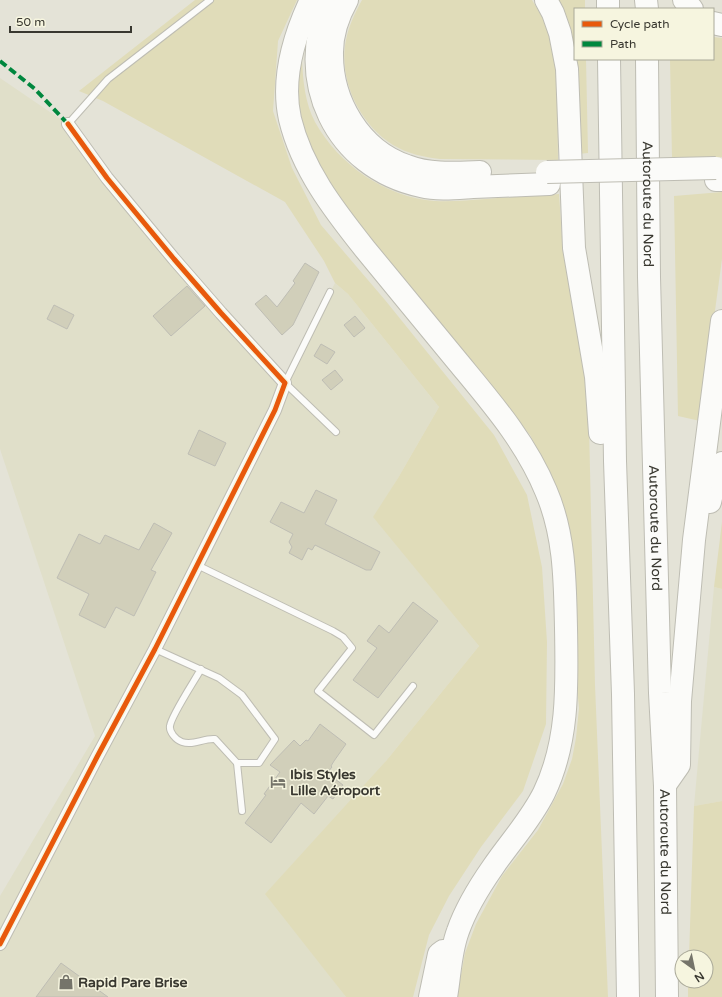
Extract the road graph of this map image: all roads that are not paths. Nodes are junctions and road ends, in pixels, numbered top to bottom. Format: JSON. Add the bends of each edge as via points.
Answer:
{"nodes":[{"id":1,"x":210,"y":0,"type":"edge"},
{"id":2,"x":312,"y":0,"type":"edge"},
{"id":3,"x":330,"y":0,"type":"edge"},
{"id":4,"x":347,"y":0,"type":"edge"},
{"id":5,"x":546,"y":0,"type":"edge"},
{"id":6,"x":684,"y":0,"type":"edge"},
{"id":7,"x":691,"y":8,"type":"edge"},
{"id":8,"x":609,"y":60,"type":"edge"},
{"id":9,"x":647,"y":60,"type":"edge"},
{"id":10,"x":68,"y":124,"type":"joint"},
{"id":11,"x":719,"y":174,"type":"edge"},
{"id":12,"x":548,"y":178,"type":"junction"},
{"id":13,"x":330,"y":292,"type":"dead end"},
{"id":14,"x":722,"y":321,"type":"edge"},
{"id":15,"x":285,"y":383,"type":"junction"},
{"id":16,"x":336,"y":432,"type":"dead end"},
{"id":17,"x":615,"y":461,"type":"junction"},
{"id":18,"x":722,"y":463,"type":"edge"},
{"id":19,"x":693,"y":555,"type":"junction"},
{"id":20,"x":197,"y":565,"type":"junction"},
{"id":21,"x":155,"y":649,"type":"junction"},
{"id":22,"x":201,"y":669,"type":"junction"},
{"id":23,"x":413,"y":686,"type":"dead end"},
{"id":24,"x":237,"y":763,"type":"junction"},
{"id":25,"x":665,"y":786,"type":"junction"},
{"id":26,"x":242,"y":810,"type":"dead end"},
{"id":27,"x":0,"y":944,"type":"edge"},
{"id":28,"x":454,"y":944,"type":"junction"},
{"id":29,"x":430,"y":997,"type":"edge"},
{"id":30,"x":446,"y":997,"type":"edge"},
{"id":31,"x":628,"y":997,"type":"edge"},
{"id":32,"x":666,"y":997,"type":"edge"}],
"edges":[{"from":1,"to":10,"type":"lane","via":[[108,79]]},
{"from":2,"to":28,"type":"highway","via":[[296,34],[288,80],[290,117],[305,160],[315,181],[340,218],[519,440],[536,467],[547,492],[562,545],[565,575],[566,674],[565,709],[557,757],[552,775],[535,809],[476,893]]},
{"from":3,"to":12,"type":"highway","via":[[317,39],[319,85],[333,123],[365,161],[392,177],[429,188]]},
{"from":4,"to":12,"type":"highway","via":[[338,20],[333,41],[335,81],[347,114],[362,136],[371,144],[389,158],[417,169]]},
{"from":5,"to":17,"type":"highway","via":[[560,33],[567,69],[574,248],[596,377],[601,444]]},
{"from":6,"to":7,"type":"highway"},
{"from":8,"to":17,"type":"highway"},
{"from":9,"to":25,"type":"highway","name":"Autoroute du Nord","via":[[649,278],[660,693]]},
{"from":10,"to":15,"type":"street","via":[[107,178],[174,259]]},
{"from":11,"to":12,"type":"highway","bridge":true},
{"from":13,"to":15,"type":"lane"},
{"from":14,"to":19,"type":"highway"},
{"from":15,"to":16,"type":"lane"},
{"from":15,"to":20,"type":"street","via":[[275,410]]},
{"from":17,"to":31,"type":"highway","via":[[623,701]]},
{"from":18,"to":19,"type":"highway","via":[[710,500],[704,538]]},
{"from":19,"to":25,"type":"highway","via":[[680,701],[679,765]]},
{"from":20,"to":21,"type":"street"},
{"from":20,"to":23,"type":"lane","via":[[343,637],[352,648],[318,690],[374,735]]},
{"from":21,"to":22,"type":"lane"},
{"from":21,"to":27,"type":"street"},
{"from":22,"to":24,"type":"lane","via":[[173,716],[170,726],[172,735],[180,742],[193,744],[206,738],[215,739]]},
{"from":22,"to":24,"type":"lane","via":[[219,678],[242,695],[275,739],[259,763]]},
{"from":24,"to":26,"type":"lane"},
{"from":25,"to":32,"type":"highway","name":"Autoroute du Nord"},
{"from":28,"to":29,"type":"highway","via":[[439,954]]},
{"from":28,"to":30,"type":"highway"}]}
